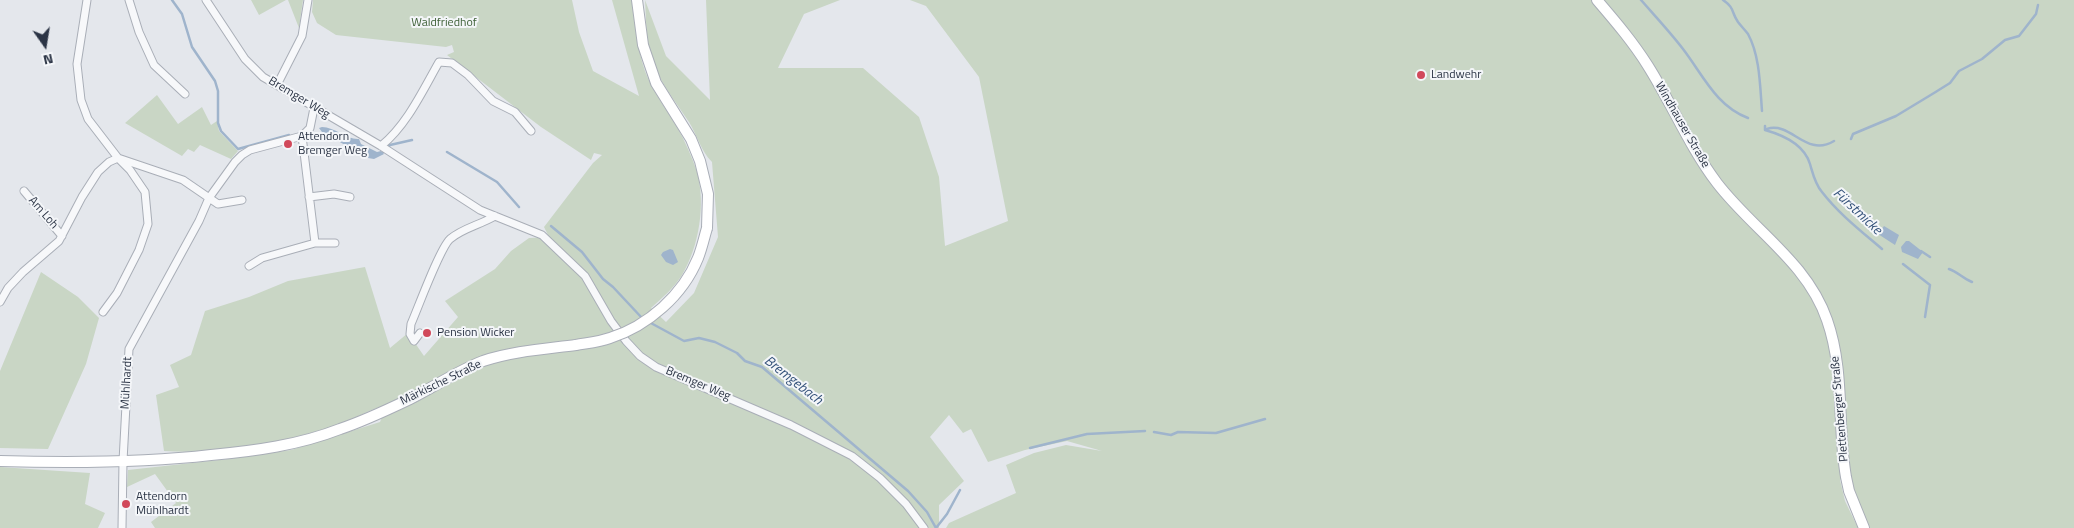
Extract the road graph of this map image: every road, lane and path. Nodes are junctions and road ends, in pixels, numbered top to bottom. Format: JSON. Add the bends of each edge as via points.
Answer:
{"nodes":[{"id":1,"x":87,"y":0,"type":"edge"},
{"id":2,"x":129,"y":0,"type":"edge"},
{"id":3,"x":206,"y":0,"type":"edge"},
{"id":4,"x":308,"y":0,"type":"edge"},
{"id":5,"x":637,"y":0,"type":"edge"},
{"id":6,"x":1598,"y":0,"type":"edge"},
{"id":7,"x":277,"y":85,"type":"junction"},
{"id":8,"x":185,"y":94,"type":"dead end"},
{"id":9,"x":314,"y":108,"type":"junction"},
{"id":10,"x":531,"y":131,"type":"dead end"},
{"id":11,"x":302,"y":136,"type":"junction"},
{"id":12,"x":385,"y":148,"type":"junction"},
{"id":13,"x":118,"y":158,"type":"junction"},
{"id":14,"x":24,"y":191,"type":"dead end"},
{"id":15,"x":309,"y":197,"type":"junction"},
{"id":16,"x":350,"y":197,"type":"dead end"},
{"id":17,"x":210,"y":198,"type":"junction"},
{"id":18,"x":242,"y":200,"type":"dead end"},
{"id":19,"x":495,"y":216,"type":"junction"},
{"id":20,"x":62,"y":236,"type":"junction"},
{"id":21,"x":315,"y":243,"type":"junction"},
{"id":22,"x":335,"y":243,"type":"dead end"},
{"id":23,"x":249,"y":266,"type":"dead end"},
{"id":24,"x":1813,"y":290,"type":"joint"},
{"id":25,"x":0,"y":302,"type":"edge"},
{"id":26,"x":103,"y":312,"type":"dead end"},
{"id":27,"x":420,"y":333,"type":"dead end"},
{"id":28,"x":0,"y":460,"type":"edge"},
{"id":29,"x":123,"y":461,"type":"junction"},
{"id":30,"x":122,"y":528,"type":"edge"},
{"id":31,"x":924,"y":528,"type":"edge"},
{"id":32,"x":1864,"y":528,"type":"edge"}],
"edges":[{"from":1,"to":13,"type":"street","via":[[77,64],[81,100],[88,119]]},
{"from":2,"to":8,"type":"street","via":[[138,32],[154,66]]},
{"from":3,"to":7,"type":"street","name":"Bremger Weg","via":[[245,59],[263,77]]},
{"from":4,"to":7,"type":"street","via":[[302,36]]},
{"from":5,"to":29,"type":"main road","name":"Märkische Straße","bridge":true,"via":[[643,45],[656,83],[691,139],[708,194],[706,228],[699,257],[690,275],[666,305],[648,320],[610,339],[519,351],[483,362],[409,400],[348,426],[292,444],[179,459]]},
{"from":6,"to":24,"type":"main road","name":"Windhauser Straße","via":[[1634,44],[1718,184],[1790,260]]},
{"from":7,"to":9,"type":"street","name":"Bremger Weg"},
{"from":9,"to":11,"type":"street","via":[[310,128]]},
{"from":9,"to":12,"type":"street","name":"Bremger Weg"},
{"from":10,"to":12,"type":"street","via":[[515,112],[493,101],[452,62],[439,62]]},
{"from":11,"to":15,"type":"street"},
{"from":11,"to":17,"type":"street","name":"Mühlhardt","via":[[242,155]]},
{"from":12,"to":19,"type":"street","name":"Bremger Weg","via":[[480,210]]},
{"from":13,"to":17,"type":"street","via":[[183,180]]},
{"from":13,"to":20,"type":"street","via":[[98,172]]},
{"from":13,"to":26,"type":"street","via":[[145,192],[148,224],[139,250],[117,293]]},
{"from":14,"to":20,"type":"street","name":"Am Loh"},
{"from":15,"to":16,"type":"street","via":[[334,194]]},
{"from":15,"to":21,"type":"street"},
{"from":17,"to":18,"type":"street","via":[[218,204]]},
{"from":17,"to":29,"type":"street","name":"Mühlhardt","via":[[129,349]]},
{"from":19,"to":27,"type":"street","via":[[447,241],[411,324],[410,334],[414,340]]},
{"from":19,"to":31,"type":"street","name":"Bremger Weg","via":[[542,235],[568,258],[585,276],[611,321],[640,356],[656,367],[791,425],[852,456],[880,478]]},
{"from":20,"to":25,"type":"street","via":[[23,272]]},
{"from":21,"to":22,"type":"street"},
{"from":21,"to":23,"type":"street","via":[[262,258]]},
{"from":24,"to":32,"type":"main road","name":"Plettenberger Straße","via":[[1827,320],[1835,349],[1844,464],[1849,491]]},
{"from":28,"to":29,"type":"main road","name":"Märkische Straße"},
{"from":29,"to":30,"type":"street","name":"Mühlhardt"}]}
